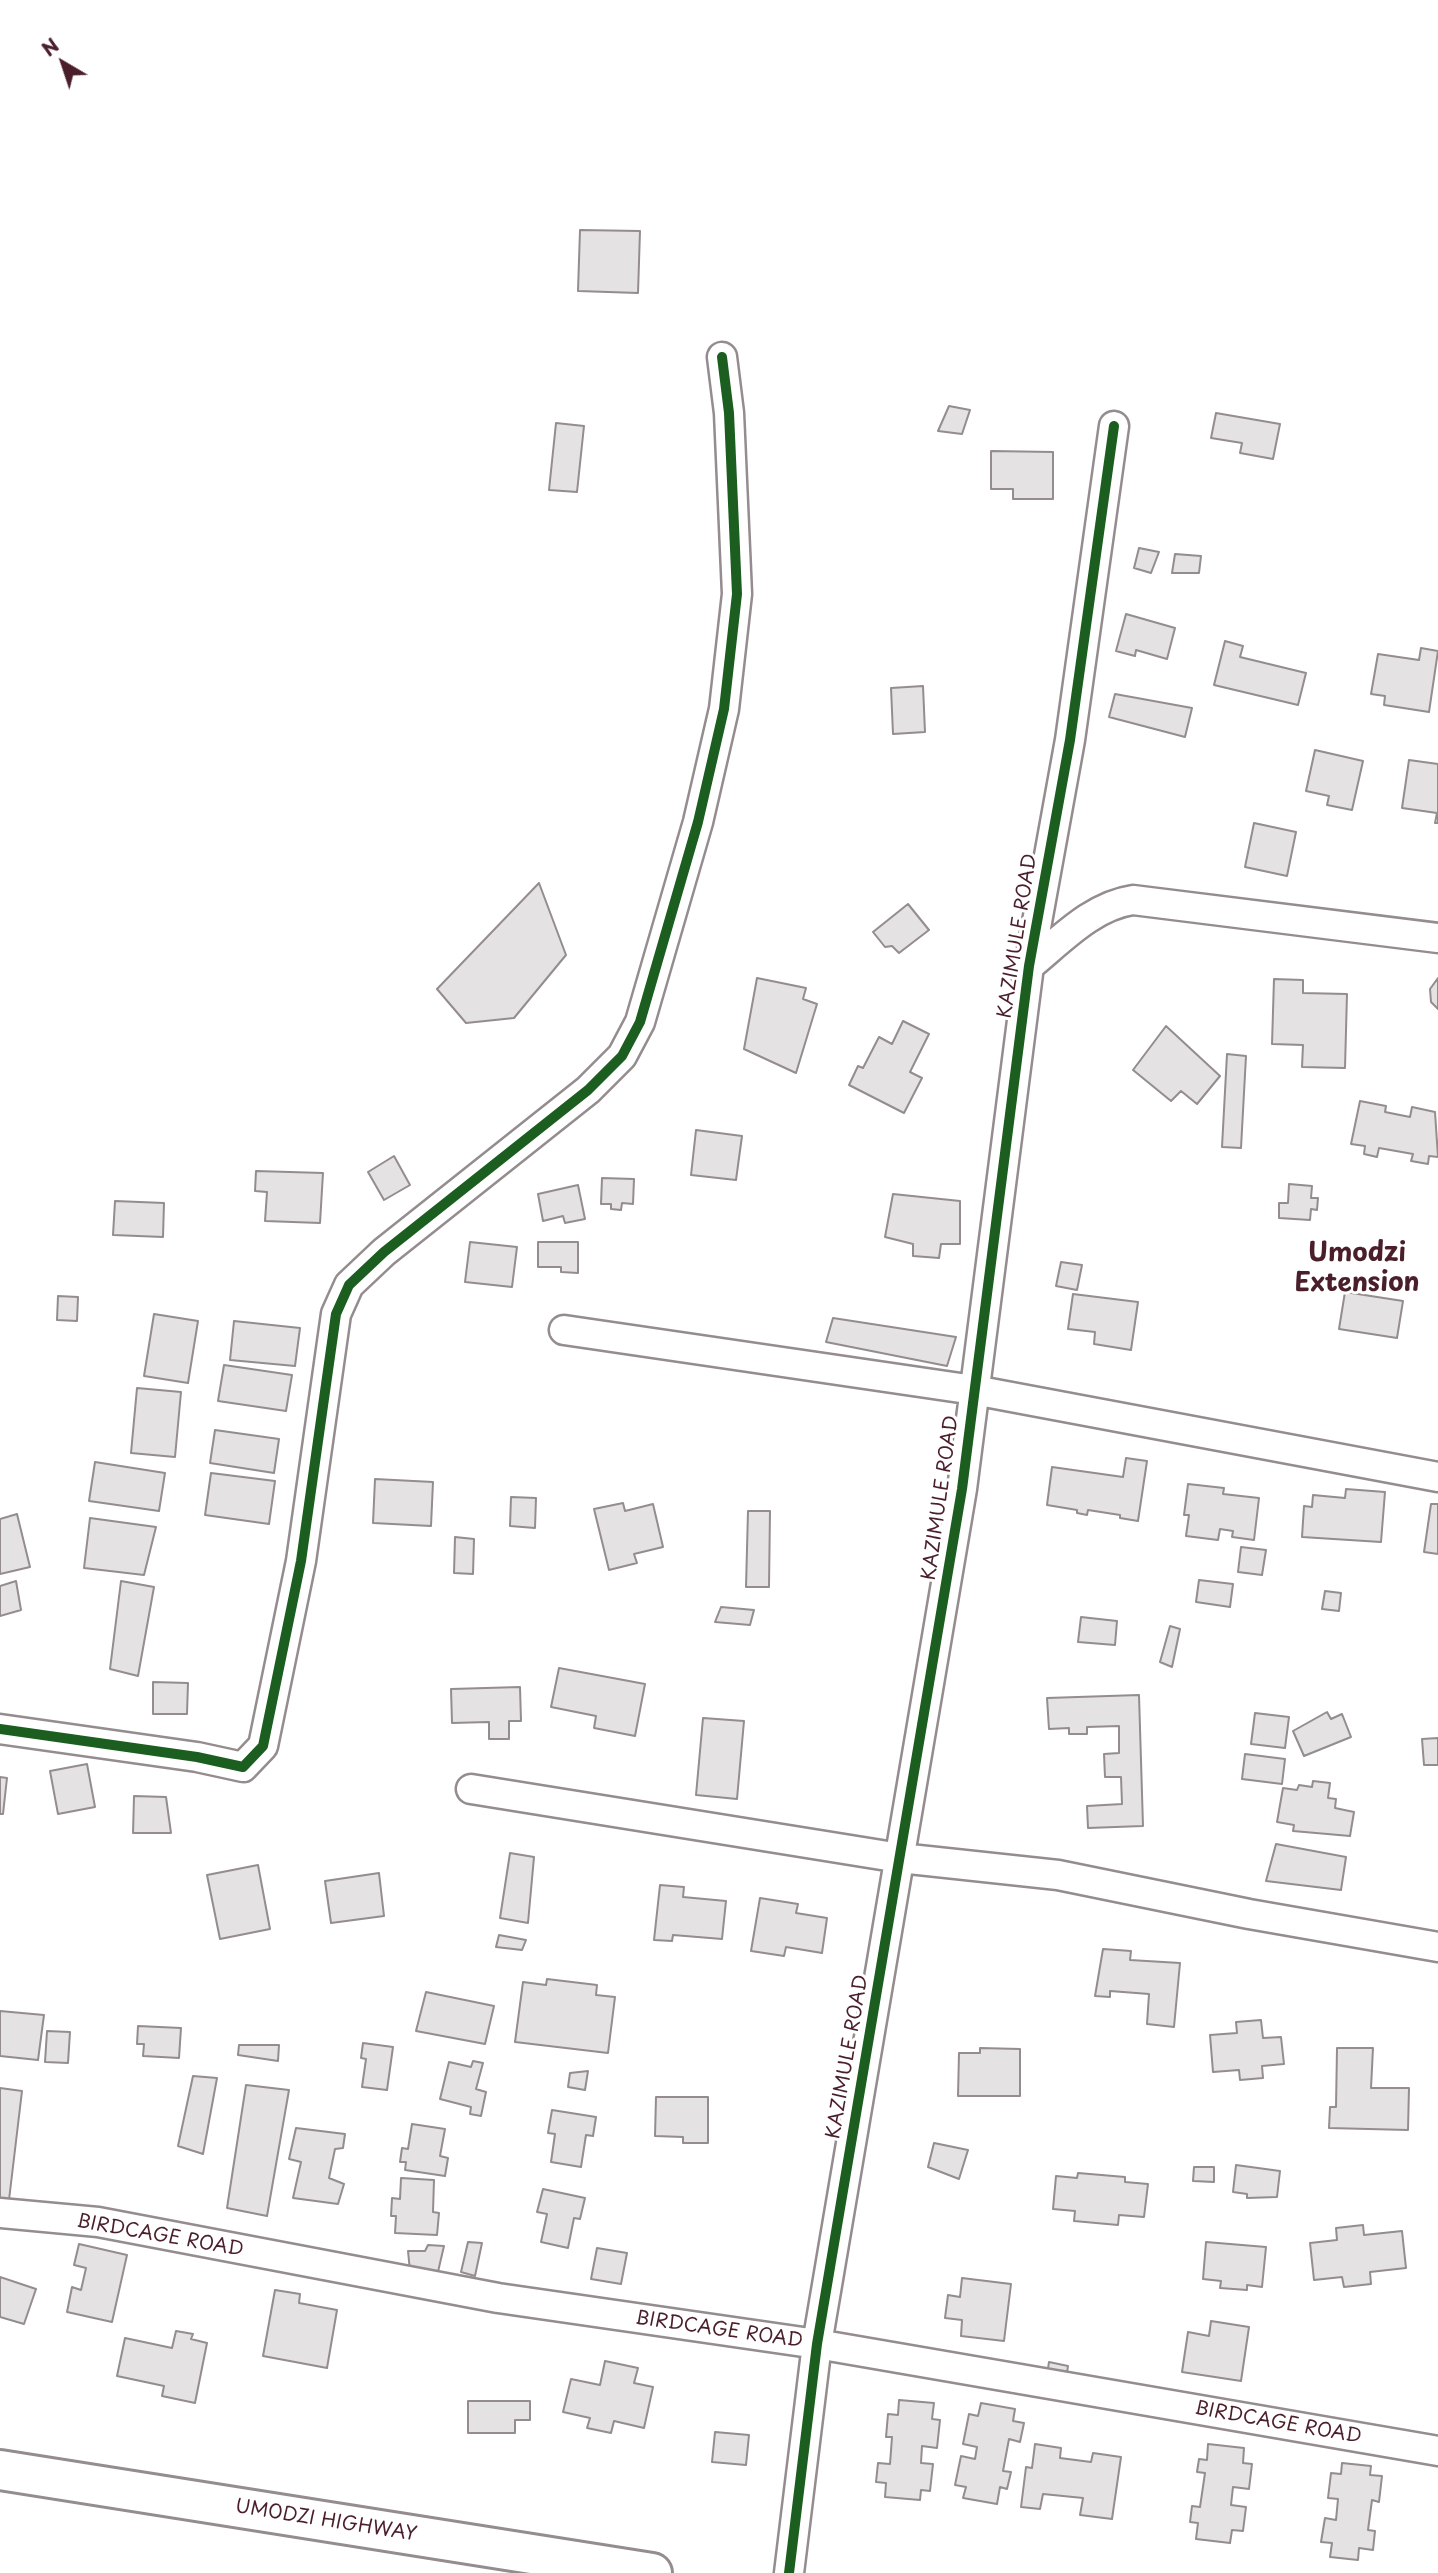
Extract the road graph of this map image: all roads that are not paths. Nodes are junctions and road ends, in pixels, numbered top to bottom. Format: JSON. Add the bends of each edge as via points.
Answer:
{"nodes":[{"id":1,"x":722,"y":358,"type":"dead end"},
{"id":2,"x":1114,"y":426,"type":"dead end"},
{"id":3,"x":1438,"y":938,"type":"edge"},
{"id":4,"x":1029,"y":965,"type":"junction"},
{"id":5,"x":564,"y":1330,"type":"dead end"},
{"id":6,"x":974,"y":1390,"type":"junction"},
{"id":7,"x":1438,"y":1477,"type":"edge"},
{"id":8,"x":0,"y":1729,"type":"edge"},
{"id":9,"x":471,"y":1789,"type":"dead end"},
{"id":10,"x":900,"y":1858,"type":"junction"},
{"id":11,"x":1438,"y":1947,"type":"edge"},
{"id":12,"x":0,"y":2213,"type":"edge"},
{"id":13,"x":817,"y":2344,"type":"junction"},
{"id":14,"x":1438,"y":2451,"type":"edge"},
{"id":15,"x":0,"y":2470,"type":"edge"},
{"id":16,"x":538,"y":2564,"type":"edge"},
{"id":17,"x":652,"y":2573,"type":"edge"},
{"id":18,"x":789,"y":2573,"type":"edge"}],
"edges":[{"from":1,"to":8,"type":"street","via":[[737,594],[725,696],[698,822],[640,1022],[622,1056],[588,1090],[384,1252],[341,1298],[301,1561],[262,1746],[243,1767]]},
{"from":2,"to":4,"type":"street","name":"KAZIMULE ROAD","via":[[1070,740]]},
{"from":3,"to":4,"type":"street","via":[[1133,900],[1113,903],[1090,916]]},
{"from":4,"to":6,"type":"street","name":"KAZIMULE ROAD"},
{"from":5,"to":6,"type":"street"},
{"from":6,"to":7,"type":"street"},
{"from":6,"to":10,"type":"street","name":"KAZIMULE ROAD","via":[[962,1489]]},
{"from":9,"to":10,"type":"street"},
{"from":10,"to":11,"type":"street","via":[[1058,1875]]},
{"from":10,"to":13,"type":"street","name":"KAZIMULE ROAD"},
{"from":12,"to":13,"type":"street","name":"BIRDCAGE ROAD","via":[[98,2222],[498,2298]]},
{"from":13,"to":14,"type":"street","name":"BIRDCAGE ROAD"},
{"from":13,"to":18,"type":"street","name":"KAZIMULE ROAD"},
{"from":15,"to":16,"type":"highway","name":"UMODZI HIGHWAY"},
{"from":16,"to":17,"type":"highway","name":"UMODZI HIGHWAY"}]}
